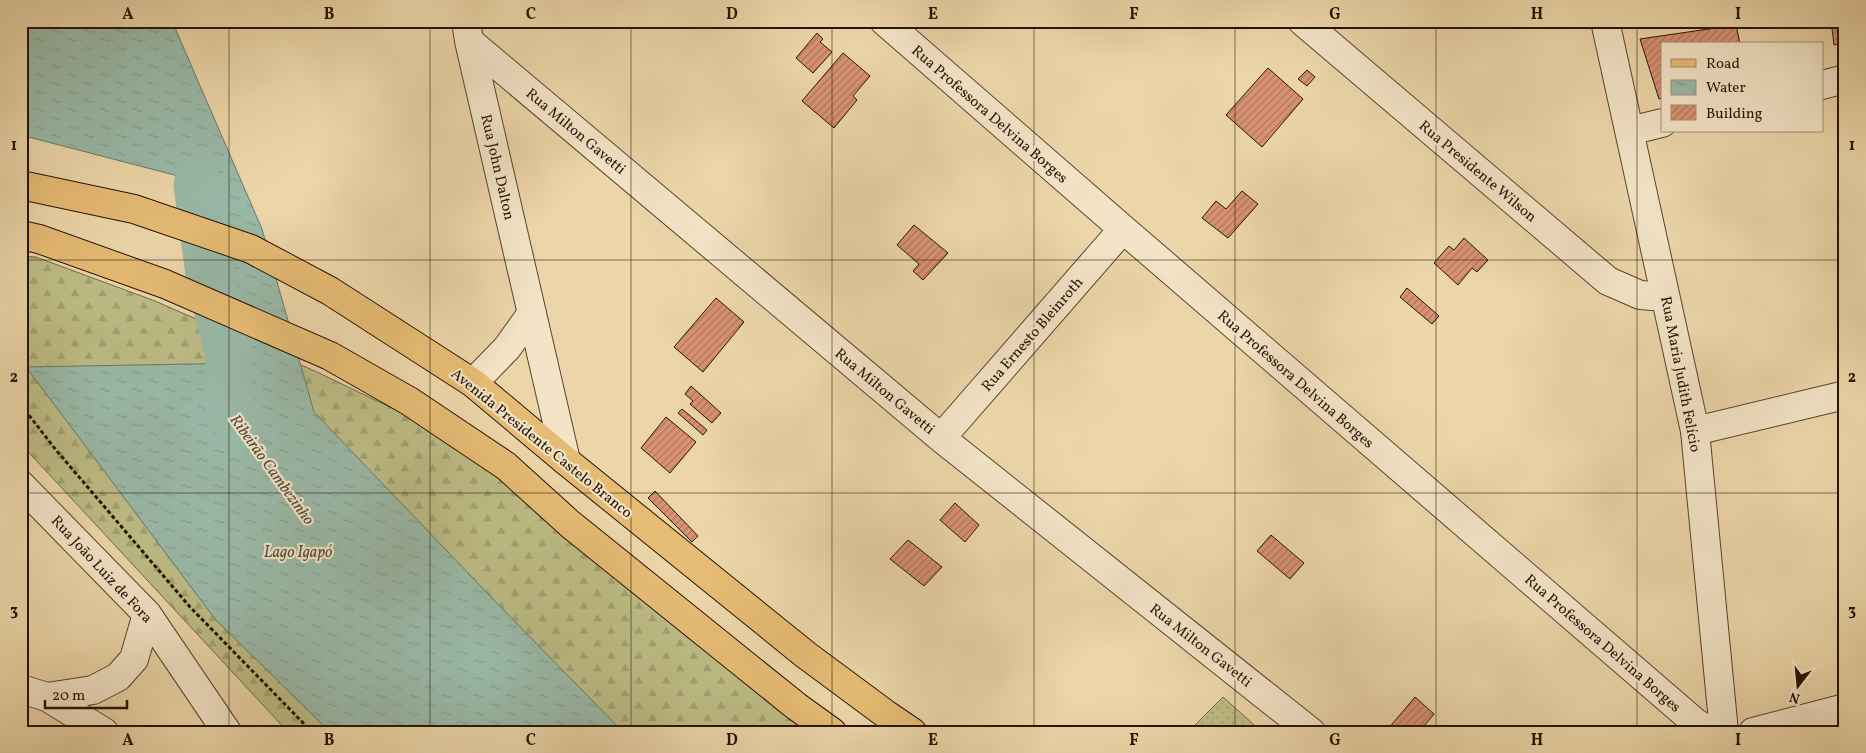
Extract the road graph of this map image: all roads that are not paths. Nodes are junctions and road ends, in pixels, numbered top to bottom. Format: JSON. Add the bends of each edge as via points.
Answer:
{"nodes":[{"id":1,"x":884,"y":21,"type":"edge"},
{"id":2,"x":1302,"y":21,"type":"edge"},
{"id":3,"x":1605,"y":21,"type":"edge"},
{"id":4,"x":467,"y":31,"type":"edge"},
{"id":5,"x":1845,"y":79,"type":"edge"},
{"id":6,"x":1824,"y":84,"type":"edge"},
{"id":7,"x":1661,"y":123,"type":"edge"},
{"id":8,"x":1629,"y":132,"type":"junction"},
{"id":9,"x":21,"y":185,"type":"edge"},
{"id":10,"x":1123,"y":230,"type":"junction"},
{"id":11,"x":21,"y":235,"type":"edge"},
{"id":12,"x":1665,"y":297,"type":"junction"},
{"id":13,"x":532,"y":313,"type":"junction"},
{"id":14,"x":473,"y":383,"type":"junction"},
{"id":15,"x":1845,"y":395,"type":"edge"},
{"id":16,"x":1695,"y":431,"type":"junction"},
{"id":17,"x":941,"y":438,"type":"junction"},
{"id":18,"x":566,"y":461,"type":"junction"},
{"id":19,"x":21,"y":485,"type":"edge"},
{"id":20,"x":147,"y":614,"type":"junction"},
{"id":21,"x":21,"y":689,"type":"edge"},
{"id":22,"x":47,"y":697,"type":"junction"},
{"id":23,"x":1845,"y":708,"type":"edge"},
{"id":24,"x":104,"y":732,"type":"edge"},
{"id":25,"x":228,"y":732,"type":"edge"},
{"id":26,"x":832,"y":732,"type":"edge"},
{"id":27,"x":912,"y":732,"type":"edge"},
{"id":28,"x":1311,"y":732,"type":"edge"},
{"id":29,"x":1712,"y":732,"type":"edge"},
{"id":30,"x":1724,"y":732,"type":"edge"},
{"id":31,"x":1753,"y":732,"type":"edge"}],
"edges":[{"from":1,"to":10,"type":"street","name":"Rua Professora Delvina Borges"},
{"from":2,"to":12,"type":"street","name":"Rua Presidente Wilson","via":[[1608,281],[1640,295]]},
{"from":3,"to":8,"type":"street","name":"Rua Maria Judith Felício"},
{"from":4,"to":13,"type":"street","name":"Rua John Dalton"},
{"from":4,"to":17,"type":"street","name":"Rua Milton Gavetti"},
{"from":5,"to":6,"type":"street"},
{"from":7,"to":8,"type":"street"},
{"from":8,"to":12,"type":"street","name":"Rua Maria Judith Felício"},
{"from":9,"to":14,"type":"main road","name":"Avenida Presidente Castelo Branco","via":[[134,209],[251,249],[330,291]]},
{"from":10,"to":17,"type":"street","name":"Rua Ernesto Bleinroth"},
{"from":10,"to":29,"type":"street","name":"Rua Professora Delvina Borges","via":[[1696,723]]},
{"from":11,"to":26,"type":"main road","via":[[165,284],[330,356],[409,400],[506,466],[570,524]]},
{"from":12,"to":16,"type":"street","name":"Rua Maria Judith Felício"},
{"from":13,"to":14,"type":"street","via":[[507,348]]},
{"from":13,"to":18,"type":"street","name":"Rua John Dalton"},
{"from":14,"to":18,"type":"main road","name":"Avenida Presidente Castelo Branco"},
{"from":15,"to":16,"type":"street"},
{"from":16,"to":30,"type":"street","name":"Rua Maria Judith Felício"},
{"from":17,"to":28,"type":"street","name":"Rua Milton Gavetti"},
{"from":18,"to":27,"type":"main road","name":"Avenida Presidente Castelo Branco","via":[[806,655]]},
{"from":19,"to":20,"type":"street","name":"Rua João Luiz de Fora"},
{"from":20,"to":22,"type":"street","via":[[134,658],[118,677],[94,690]]},
{"from":20,"to":25,"type":"street","name":"Rua João Luiz de Fora"},
{"from":21,"to":22,"type":"street"},
{"from":22,"to":24,"type":"street"},
{"from":23,"to":31,"type":"street"}]}
